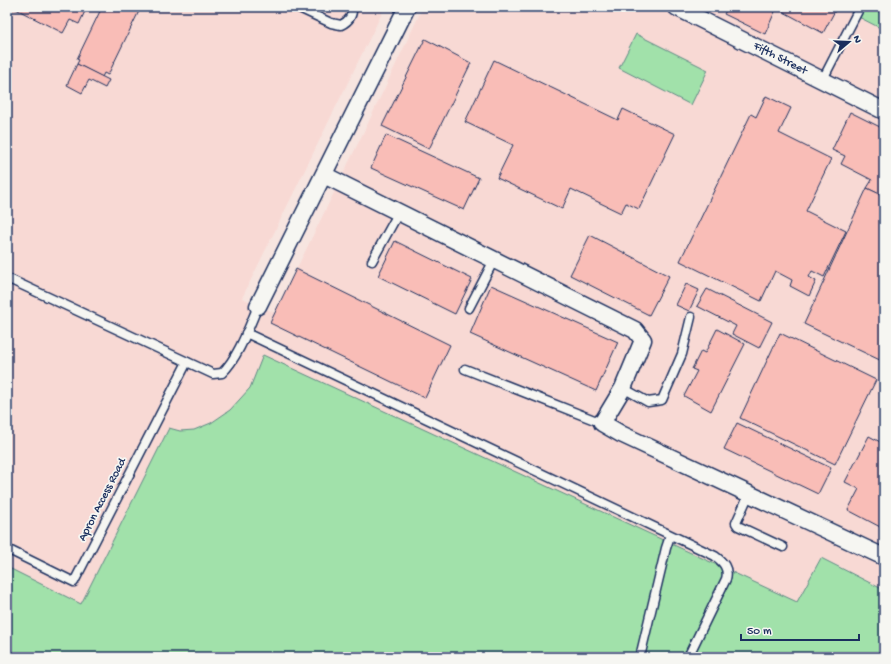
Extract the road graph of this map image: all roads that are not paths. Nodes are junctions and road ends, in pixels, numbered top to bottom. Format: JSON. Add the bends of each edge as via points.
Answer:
{"nodes":[{"id":1,"x":297,"y":7,"type":"edge"},
{"id":2,"x":352,"y":7,"type":"edge"},
{"id":3,"x":407,"y":7,"type":"edge"},
{"id":4,"x":676,"y":7,"type":"edge"},
{"id":5,"x":860,"y":7,"type":"edge"},
{"id":6,"x":822,"y":81,"type":"junction"},
{"id":7,"x":884,"y":111,"type":"edge"},
{"id":8,"x":324,"y":175,"type":"junction"},
{"id":9,"x":399,"y":212,"type":"junction"},
{"id":10,"x":494,"y":260,"type":"junction"},
{"id":11,"x":372,"y":261,"type":"dead end"},
{"id":12,"x":7,"y":278,"type":"edge"},
{"id":13,"x":258,"y":306,"type":"joint"},
{"id":14,"x":469,"y":308,"type":"dead end"},
{"id":15,"x":691,"y":317,"type":"dead end"},
{"id":16,"x":246,"y":333,"type":"junction"},
{"id":17,"x":187,"y":362,"type":"junction"},
{"id":18,"x":465,"y":369,"type":"dead end"},
{"id":19,"x":623,"y":388,"type":"junction"},
{"id":20,"x":602,"y":423,"type":"junction"},
{"id":21,"x":749,"y":494,"type":"junction"},
{"id":22,"x":670,"y":536,"type":"junction"},
{"id":23,"x":783,"y":547,"type":"dead end"},
{"id":24,"x":7,"y":549,"type":"edge"},
{"id":25,"x":884,"y":557,"type":"edge"},
{"id":26,"x":640,"y":657,"type":"edge"},
{"id":27,"x":688,"y":657,"type":"edge"}],
"edges":[{"from":1,"to":2,"type":"lane","via":[[341,25],[349,20]]},
{"from":3,"to":8,"type":"street"},
{"from":4,"to":6,"type":"street","name":"Fifth Street"},
{"from":5,"to":6,"type":"lane"},
{"from":6,"to":7,"type":"street","name":"Fifth Street"},
{"from":8,"to":9,"type":"street"},
{"from":8,"to":13,"type":"street"},
{"from":9,"to":10,"type":"street"},
{"from":9,"to":11,"type":"lane"},
{"from":10,"to":14,"type":"lane"},
{"from":10,"to":19,"type":"street","via":[[635,330],[643,340]]},
{"from":12,"to":17,"type":"lane"},
{"from":13,"to":16,"type":"lane"},
{"from":15,"to":19,"type":"lane","via":[[682,354],[662,400],[648,402]]},
{"from":16,"to":17,"type":"lane","via":[[222,374],[213,374]]},
{"from":16,"to":22,"type":"lane"},
{"from":17,"to":24,"type":"lane","name":"Apron Access Road","via":[[74,582]]},
{"from":18,"to":20,"type":"lane"},
{"from":19,"to":20,"type":"street"},
{"from":20,"to":21,"type":"street"},
{"from":21,"to":23,"type":"lane","via":[[736,523]]},
{"from":21,"to":25,"type":"street"},
{"from":22,"to":26,"type":"lane"},
{"from":22,"to":27,"type":"lane","via":[[714,556],[726,567],[727,573]]}]}
